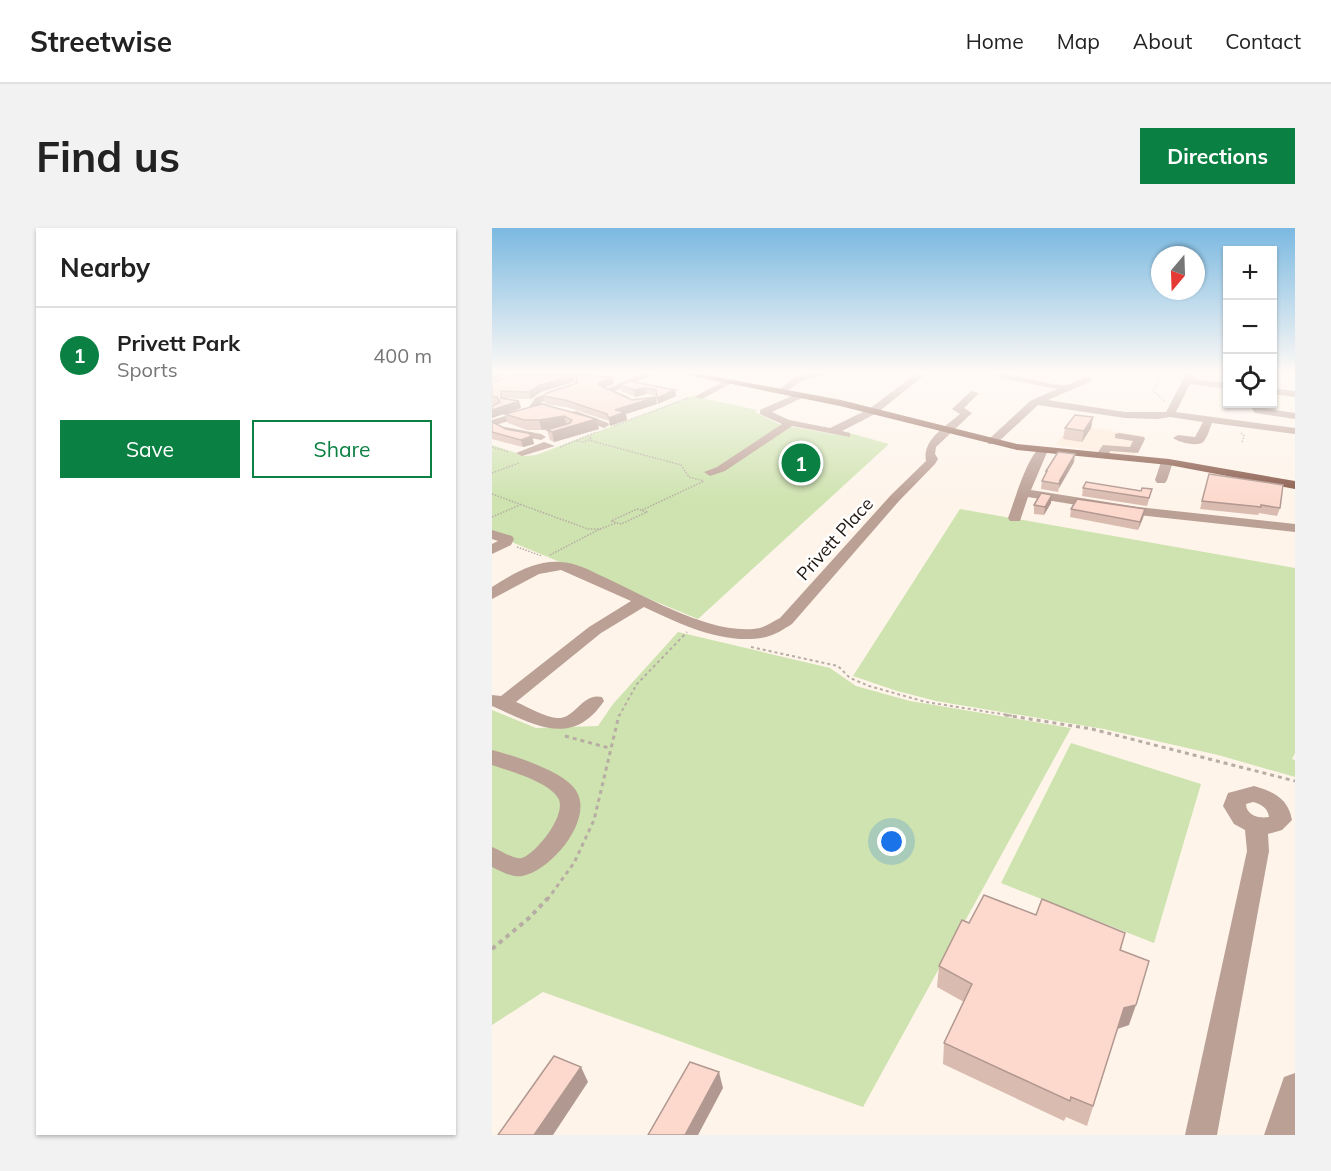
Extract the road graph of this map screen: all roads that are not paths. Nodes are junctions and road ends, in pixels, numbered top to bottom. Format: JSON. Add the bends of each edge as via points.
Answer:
{"nodes":[{"id":1,"x":509,"y":416,"type":"edge"},
{"id":2,"x":579,"y":416,"type":"edge"},
{"id":3,"x":774,"y":416,"type":"edge"},
{"id":4,"x":864,"y":416,"type":"edge"},
{"id":5,"x":892,"y":416,"type":"edge"},
{"id":6,"x":964,"y":416,"type":"edge"},
{"id":7,"x":1018,"y":416,"type":"edge"},
{"id":8,"x":1191,"y":416,"type":"edge"},
{"id":9,"x":1208,"y":421,"type":"junction"},
{"id":10,"x":493,"y":423,"type":"edge"},
{"id":11,"x":790,"y":423,"type":"junction"},
{"id":12,"x":599,"y":424,"type":"dead end"},
{"id":13,"x":946,"y":431,"type":"junction"},
{"id":14,"x":1295,"y":431,"type":"edge"},
{"id":15,"x":1119,"y":436,"type":"dead end"},
{"id":16,"x":1178,"y":438,"type":"dead end"},
{"id":17,"x":992,"y":442,"type":"junction"},
{"id":18,"x":1042,"y":450,"type":"junction"},
{"id":19,"x":522,"y":453,"type":"dead end"},
{"id":20,"x":1105,"y":456,"type":"junction"},
{"id":21,"x":1167,"y":462,"type":"junction"},
{"id":22,"x":710,"y":472,"type":"dead end"},
{"id":23,"x":1161,"y":480,"type":"dead end"},
{"id":24,"x":1295,"y":485,"type":"edge"},
{"id":25,"x":1024,"y":493,"type":"junction"},
{"id":26,"x":1015,"y":518,"type":"dead end"},
{"id":27,"x":1295,"y":528,"type":"edge"},
{"id":28,"x":492,"y":534,"type":"edge"},
{"id":29,"x":492,"y":550,"type":"edge"},
{"id":30,"x":492,"y":594,"type":"edge"},
{"id":31,"x":643,"y":601,"type":"junction"},
{"id":32,"x":595,"y":701,"type":"dead end"},
{"id":33,"x":497,"y":702,"type":"edge"},
{"id":34,"x":492,"y":757,"type":"edge"},
{"id":35,"x":1287,"y":811,"type":"edge"},
{"id":36,"x":1256,"y":825,"type":"junction"},
{"id":37,"x":492,"y":856,"type":"edge"},
{"id":38,"x":1295,"y":1088,"type":"edge"},
{"id":39,"x":1201,"y":1135,"type":"edge"},
{"id":40,"x":1280,"y":1135,"type":"edge"}],
"edges":[{"from":1,"to":10,"type":"street"},
{"from":2,"to":12,"type":"street"},
{"from":3,"to":11,"type":"street"},
{"from":4,"to":11,"type":"street","via":[[839,432]]},
{"from":5,"to":13,"type":"main road"},
{"from":6,"to":13,"type":"street","name":"Privett Place"},
{"from":7,"to":17,"type":"street"},
{"from":8,"to":9,"type":"street"},
{"from":9,"to":14,"type":"street"},
{"from":9,"to":16,"type":"street","via":[[1199,441]]},
{"from":10,"to":19,"type":"street","via":[[513,433],[543,440],[549,446]]},
{"from":11,"to":22,"type":"street","via":[[721,469]]},
{"from":13,"to":17,"type":"main road"},
{"from":13,"to":31,"type":"street","name":"Privett Place","via":[[931,446],[931,462],[786,621],[774,629],[754,634],[723,631]]},
{"from":15,"to":20,"type":"street","via":[[1140,439],[1134,451],[1107,447]]},
{"from":17,"to":18,"type":"main road"},
{"from":18,"to":20,"type":"main road"},
{"from":18,"to":25,"type":"street"},
{"from":20,"to":21,"type":"main road"},
{"from":21,"to":23,"type":"street"},
{"from":21,"to":24,"type":"main road"},
{"from":25,"to":26,"type":"street"},
{"from":25,"to":27,"type":"street","via":[[1138,511]]},
{"from":28,"to":29,"type":"street","via":[[507,539]]},
{"from":30,"to":31,"type":"street","name":"Privett Place","via":[[543,562],[567,567]]},
{"from":31,"to":33,"type":"street","via":[[595,630]]},
{"from":32,"to":33,"type":"street","via":[[576,721],[563,725]]},
{"from":34,"to":37,"type":"street","via":[[561,787],[570,796],[572,807],[564,827],[532,864],[519,867]]},
{"from":35,"to":36,"type":"street","via":[[1277,824]]},
{"from":35,"to":36,"type":"street","via":[[1262,796],[1247,794],[1236,798],[1237,813]]},
{"from":36,"to":39,"type":"street","via":[[1258,851]]},
{"from":38,"to":40,"type":"street"}]}
